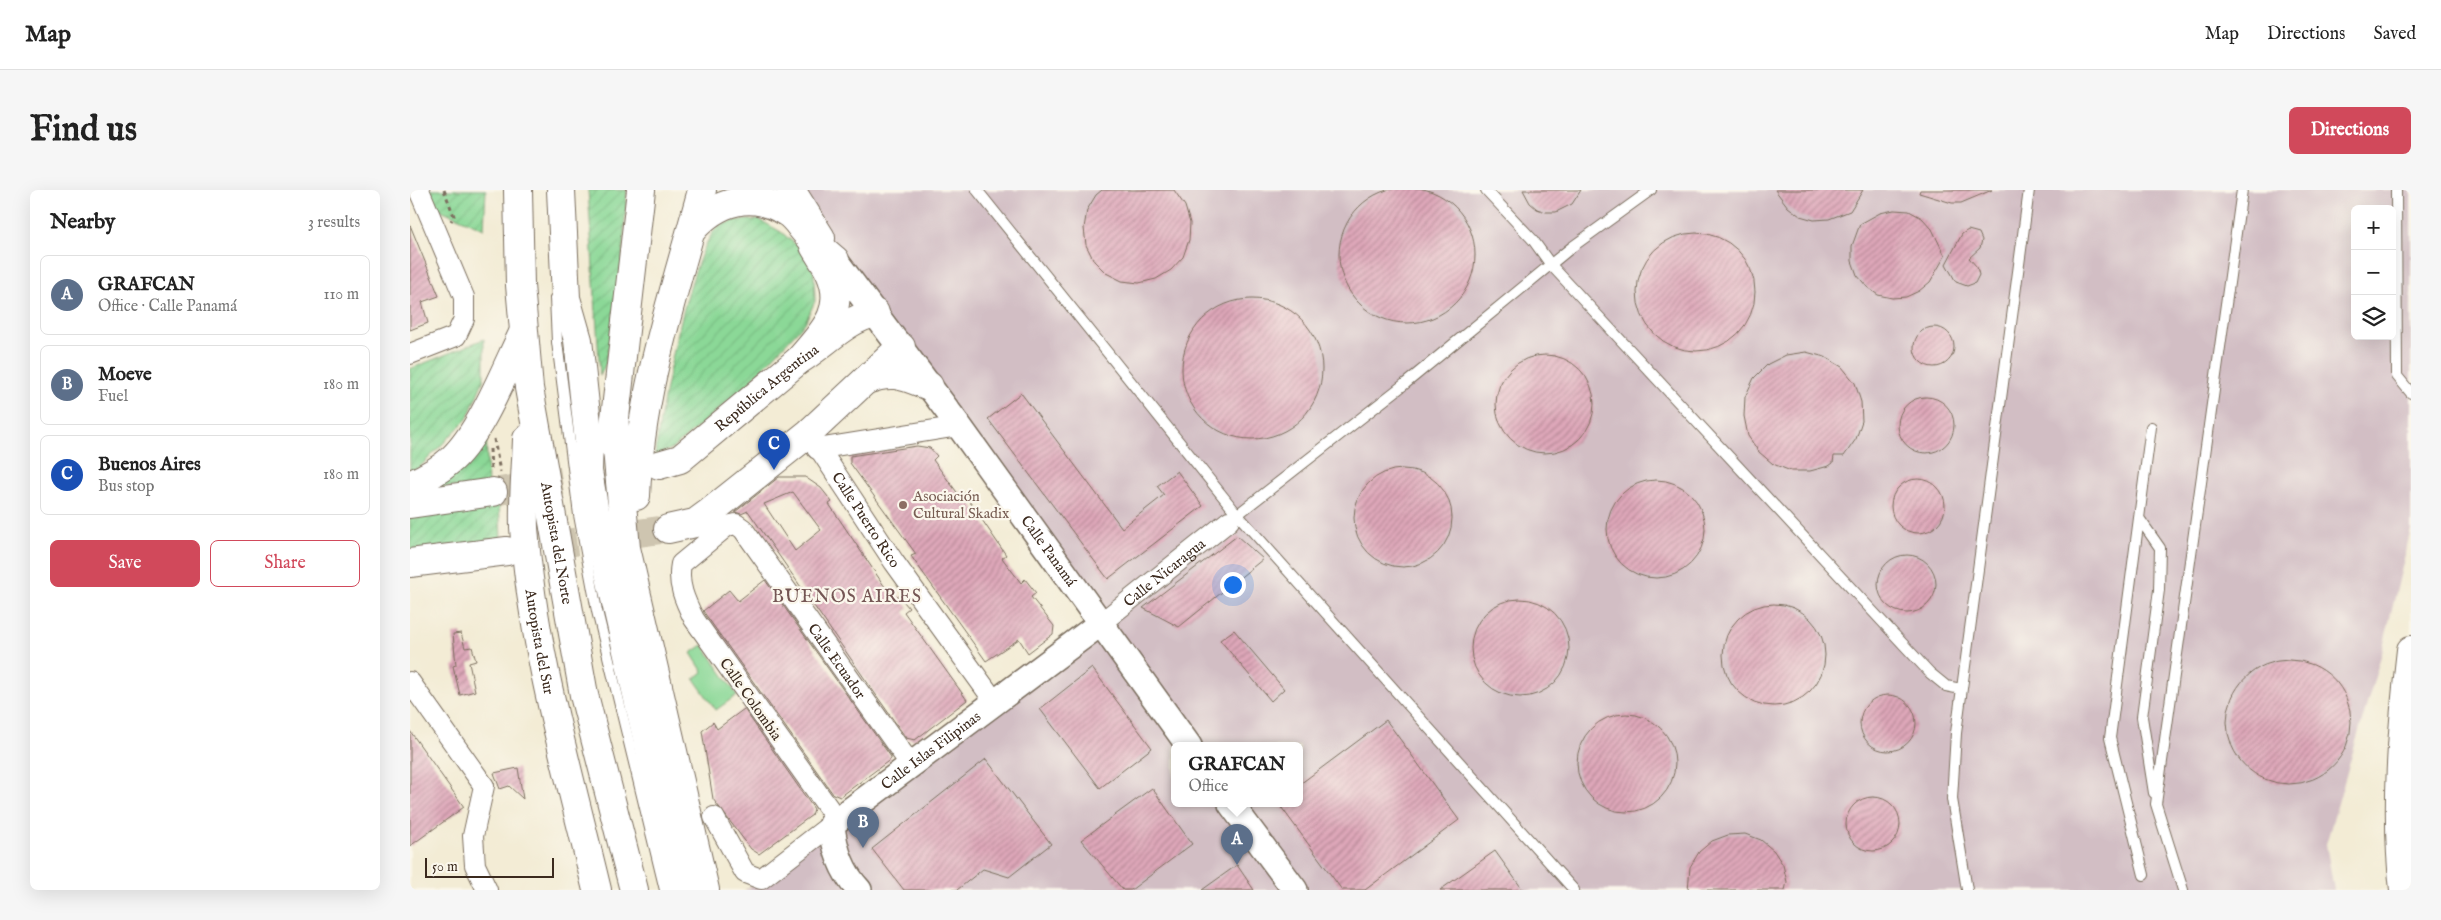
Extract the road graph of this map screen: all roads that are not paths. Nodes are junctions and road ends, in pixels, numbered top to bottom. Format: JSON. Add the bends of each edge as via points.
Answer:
{"nodes":[{"id":1,"x":419,"y":190,"type":"edge"},
{"id":2,"x":518,"y":190,"type":"edge"},
{"id":3,"x":551,"y":190,"type":"edge"},
{"id":4,"x":561,"y":190,"type":"edge"},
{"id":5,"x":574,"y":190,"type":"edge"},
{"id":6,"x":641,"y":190,"type":"edge"},
{"id":7,"x":702,"y":190,"type":"edge"},
{"id":8,"x":791,"y":190,"type":"edge"},
{"id":9,"x":977,"y":190,"type":"edge"},
{"id":10,"x":1486,"y":190,"type":"edge"},
{"id":11,"x":1651,"y":190,"type":"edge"},
{"id":12,"x":2029,"y":190,"type":"edge"},
{"id":13,"x":2242,"y":190,"type":"edge"},
{"id":14,"x":2396,"y":190,"type":"edge"},
{"id":15,"x":756,"y":194,"type":"edge"},
{"id":16,"x":692,"y":230,"type":"junction"},
{"id":17,"x":808,"y":236,"type":"junction"},
{"id":18,"x":835,"y":260,"type":"junction"},
{"id":19,"x":1551,"y":264,"type":"junction"},
{"id":20,"x":875,"y":313,"type":"junction"},
{"id":21,"x":523,"y":334,"type":"junction"},
{"id":22,"x":578,"y":340,"type":"junction"},
{"id":23,"x":901,"y":347,"type":"junction"},
{"id":24,"x":410,"y":354,"type":"edge"},
{"id":25,"x":799,"y":360,"type":"junction"},
{"id":26,"x":866,"y":380,"type":"junction"},
{"id":27,"x":929,"y":386,"type":"junction"},
{"id":28,"x":529,"y":388,"type":"junction"},
{"id":29,"x":2411,"y":393,"type":"edge"},
{"id":30,"x":959,"y":426,"type":"junction"},
{"id":31,"x":615,"y":427,"type":"junction"},
{"id":32,"x":2151,"y":428,"type":"dead end"},
{"id":33,"x":813,"y":441,"type":"junction"},
{"id":34,"x":588,"y":442,"type":"junction"},
{"id":35,"x":659,"y":465,"type":"tunnel mouth"},
{"id":36,"x":410,"y":485,"type":"edge"},
{"id":37,"x":494,"y":492,"type":"tunnel mouth"},
{"id":38,"x":410,"y":504,"type":"edge"},
{"id":39,"x":610,"y":515,"type":"junction"},
{"id":40,"x":1233,"y":518,"type":"junction"},
{"id":41,"x":2139,"y":518,"type":"junction"},
{"id":42,"x":668,"y":529,"type":"tunnel mouth"},
{"id":43,"x":507,"y":551,"type":"tunnel mouth"},
{"id":44,"x":410,"y":563,"type":"edge"},
{"id":45,"x":679,"y":572,"type":"joint"},
{"id":46,"x":1101,"y":623,"type":"junction"},
{"id":47,"x":647,"y":641,"type":"junction"},
{"id":48,"x":2411,"y":650,"type":"edge"},
{"id":49,"x":410,"y":682,"type":"edge"},
{"id":50,"x":1962,"y":689,"type":"junction"},
{"id":51,"x":995,"y":702,"type":"junction"},
{"id":52,"x":1186,"y":742,"type":"edge"},
{"id":53,"x":911,"y":765,"type":"junction"},
{"id":54,"x":2156,"y":804,"type":"junction"},
{"id":55,"x":1233,"y":807,"type":"edge"},
{"id":56,"x":714,"y":818,"type":"dead end"},
{"id":57,"x":834,"y":822,"type":"junction"},
{"id":58,"x":2144,"y":874,"type":"dead end"},
{"id":59,"x":487,"y":890,"type":"edge"},
{"id":60,"x":597,"y":890,"type":"edge"},
{"id":61,"x":634,"y":890,"type":"edge"},
{"id":62,"x":665,"y":890,"type":"edge"},
{"id":63,"x":682,"y":890,"type":"edge"},
{"id":64,"x":705,"y":890,"type":"edge"},
{"id":65,"x":859,"y":890,"type":"edge"},
{"id":66,"x":1295,"y":890,"type":"edge"},
{"id":67,"x":1574,"y":890,"type":"edge"},
{"id":68,"x":1967,"y":890,"type":"edge"},
{"id":69,"x":2183,"y":890,"type":"edge"},
{"id":70,"x":2404,"y":890,"type":"edge"}],
"edges":[{"from":1,"to":24,"type":"street","via":[[464,297],[464,319],[456,336]]},
{"from":2,"to":21,"type":"main road","name":"Autopista del Norte"},
{"from":3,"to":62,"type":"lane","via":[[557,342],[579,514],[597,611]]},
{"from":4,"to":22,"type":"main road","via":[[566,298]]},
{"from":5,"to":22,"type":"main road"},
{"from":6,"to":31,"type":"main road"},
{"from":7,"to":16,"type":"main road"},
{"from":8,"to":18,"type":"main road"},
{"from":9,"to":40,"type":"lane"},
{"from":10,"to":19,"type":"lane"},
{"from":11,"to":19,"type":"lane"},
{"from":12,"to":50,"type":"lane"},
{"from":13,"to":54,"type":"lane"},
{"from":14,"to":29,"type":"lane","via":[[2397,376]]},
{"from":15,"to":16,"type":"main road","via":[[716,207]]},
{"from":15,"to":17,"type":"main road","via":[[787,212]]},
{"from":16,"to":47,"type":"main road","via":[[660,338],[639,454],[636,494]]},
{"from":17,"to":18,"type":"main road"},
{"from":17,"to":25,"type":"main road","via":[[830,272],[836,290],[836,305],[824,330]]},
{"from":18,"to":20,"type":"street","name":"Calle Panamá"},
{"from":19,"to":40,"type":"lane"},
{"from":19,"to":50,"type":"lane","via":[[1930,673],[1946,686]]},
{"from":20,"to":23,"type":"street","name":"Calle Panamá"},
{"from":20,"to":25,"type":"main road","name":"República Argentina","via":[[851,322]]},
{"from":21,"to":28,"type":"main road","name":"Autopista del Norte"},
{"from":21,"to":36,"type":"main road","via":[[473,434],[432,476]]},
{"from":22,"to":34,"type":"main road"},
{"from":23,"to":26,"type":"main road"},
{"from":23,"to":27,"type":"street","name":"Calle Panamá"},
{"from":25,"to":35,"type":"main road","name":"República Argentina","via":[[680,458]]},
{"from":26,"to":27,"type":"main road","via":[[887,373],[900,374]]},
{"from":26,"to":33,"type":"main road"},
{"from":27,"to":30,"type":"street","name":"Calle Panamá"},
{"from":28,"to":60,"type":"main road","name":"Autopista del Sur","via":[[524,525],[533,603],[555,717]]},
{"from":28,"to":61,"type":"main road","name":"Autopista del Norte","via":[[584,694]]},
{"from":30,"to":33,"type":"street"},
{"from":30,"to":46,"type":"street","name":"Calle Panamá"},
{"from":31,"to":39,"type":"main road","via":[[611,448]]},
{"from":31,"to":47,"type":"main road","via":[[626,548]]},
{"from":32,"to":41,"type":"lane"},
{"from":33,"to":42,"type":"main road","via":[[695,523]]},
{"from":33,"to":51,"type":"street","name":"Calle Puerto Rico","via":[[894,562]]},
{"from":34,"to":39,"type":"main road","via":[[600,461]]},
{"from":34,"to":63,"type":"main road","via":[[588,471],[594,507]]},
{"from":37,"to":38,"type":"main road"},
{"from":39,"to":47,"type":"main road","via":[[628,602]]},
{"from":40,"to":46,"type":"street","name":"Calle Nicaragua"},
{"from":40,"to":67,"type":"lane"},
{"from":41,"to":54,"type":"lane","via":[[2160,548],[2159,590],[2142,717]]},
{"from":41,"to":58,"type":"lane","via":[[2110,738]]},
{"from":43,"to":44,"type":"main road"},
{"from":45,"to":53,"type":"street","name":"Calle Ecuador","via":[[681,564],[727,526],[736,524],[743,529]]},
{"from":45,"to":57,"type":"street","name":"Calle Colombia","via":[[684,599],[694,619]]},
{"from":46,"to":51,"type":"street","name":"Calle Islas Filipinas"},
{"from":46,"to":52,"type":"street","name":"Calle Panamá"},
{"from":47,"to":64,"type":"main road"},
{"from":48,"to":70,"type":"main road","via":[[2400,796]]},
{"from":49,"to":59,"type":"street","via":[[484,786],[473,836],[475,865]]},
{"from":50,"to":68,"type":"lane","via":[[1952,799]]},
{"from":51,"to":53,"type":"street","name":"Calle Islas Filipinas"},
{"from":53,"to":57,"type":"street","name":"Calle Islas Filipinas"},
{"from":54,"to":69,"type":"lane"},
{"from":55,"to":66,"type":"street"},
{"from":56,"to":57,"type":"street","name":"Calle Islas Filipinas","via":[[745,873],[761,878]]},
{"from":57,"to":65,"type":"street","via":[[837,854],[843,869]]}]}
